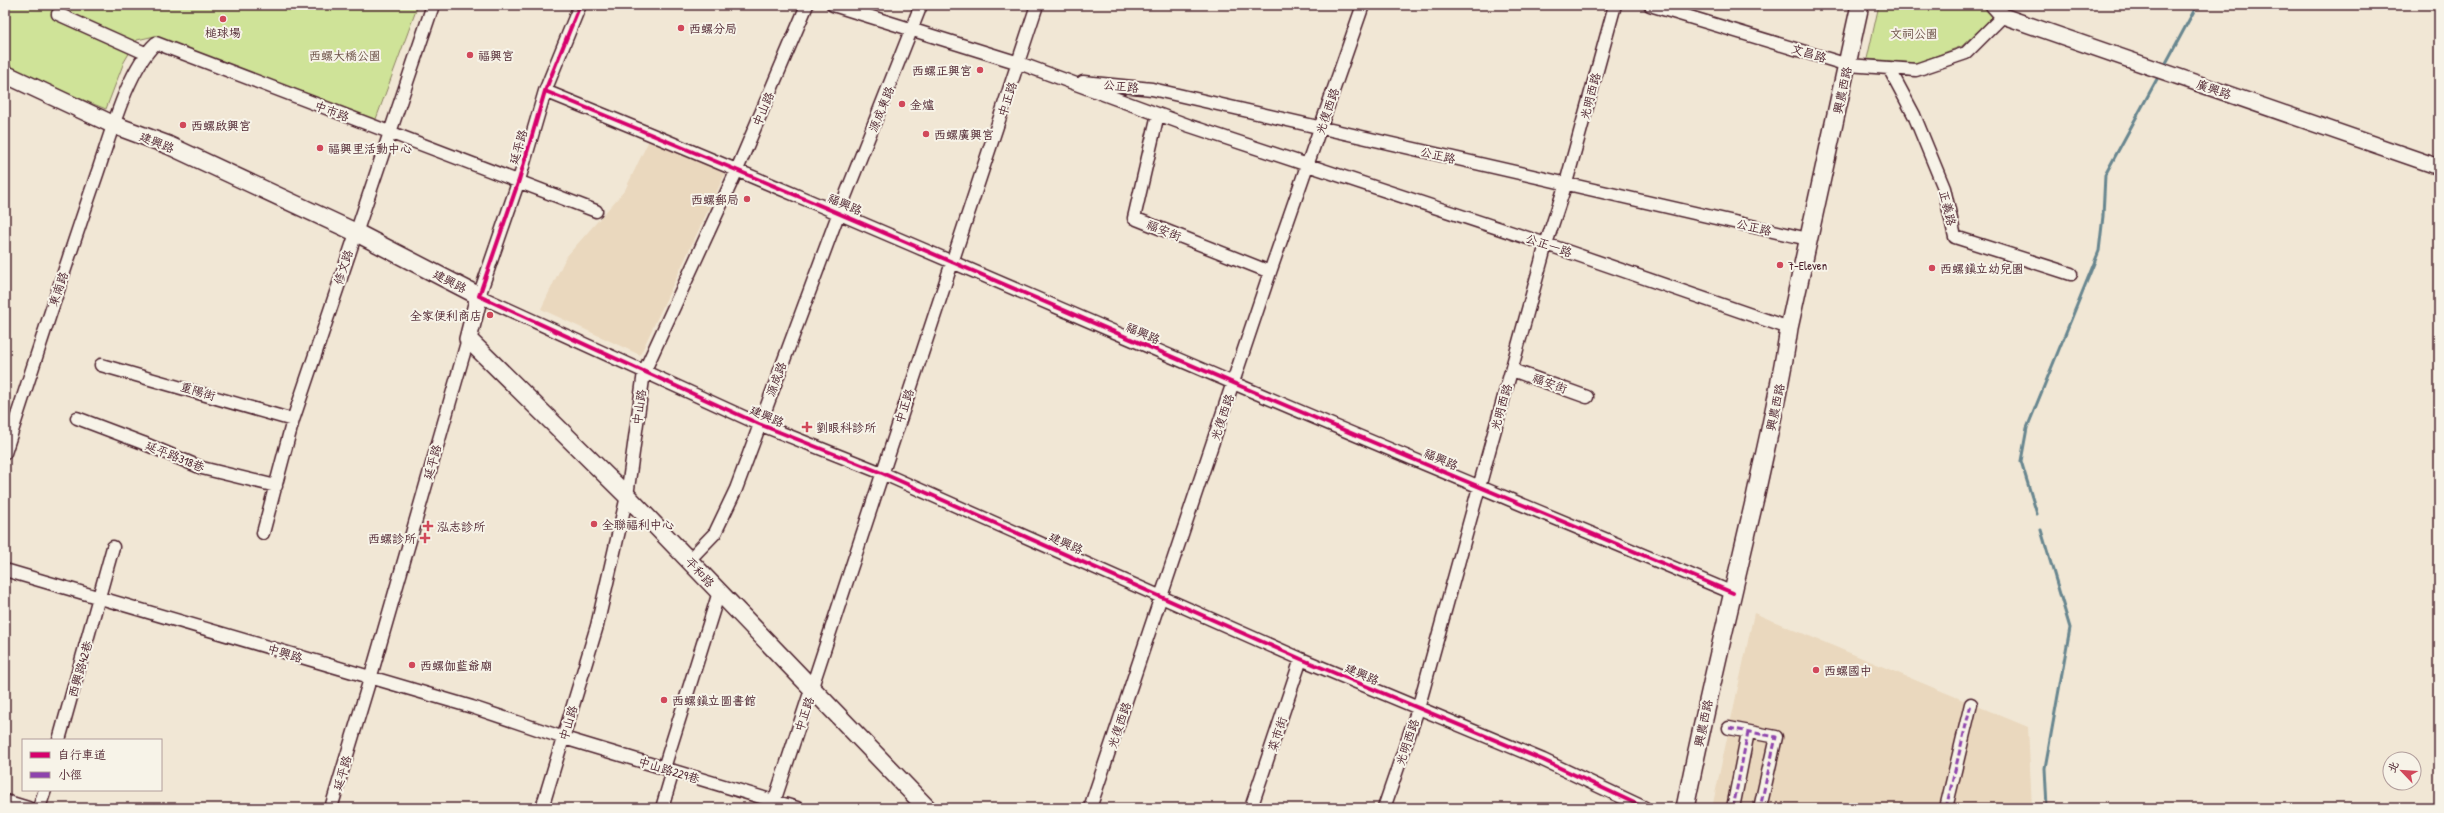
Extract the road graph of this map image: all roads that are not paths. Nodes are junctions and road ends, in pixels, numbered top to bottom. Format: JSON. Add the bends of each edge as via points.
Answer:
{"nodes":[{"id":1,"x":433,"y":5,"type":"edge"},
{"id":2,"x":580,"y":5,"type":"edge"},
{"id":3,"x":807,"y":5,"type":"edge"},
{"id":4,"x":833,"y":5,"type":"edge"},
{"id":5,"x":921,"y":5,"type":"edge"},
{"id":6,"x":1038,"y":5,"type":"edge"},
{"id":7,"x":1363,"y":5,"type":"edge"},
{"id":8,"x":1614,"y":5,"type":"edge"},
{"id":9,"x":1650,"y":5,"type":"edge"},
{"id":10,"x":1860,"y":5,"type":"edge"},
{"id":11,"x":1998,"y":10,"type":"edge"},
{"id":12,"x":58,"y":14,"type":"dead end"},
{"id":13,"x":913,"y":30,"type":"junction"},
{"id":14,"x":145,"y":52,"type":"junction"},
{"id":15,"x":1019,"y":63,"type":"junction"},
{"id":16,"x":1848,"y":65,"type":"junction"},
{"id":17,"x":1889,"y":68,"type":"junction"},
{"id":18,"x":5,"y":74,"type":"edge"},
{"id":19,"x":1066,"y":80,"type":"junction"},
{"id":20,"x":545,"y":91,"type":"junction"},
{"id":21,"x":1158,"y":114,"type":"junction"},
{"id":22,"x":114,"y":125,"type":"junction"},
{"id":23,"x":1321,"y":129,"type":"junction"},
{"id":24,"x":390,"y":134,"type":"junction"},
{"id":25,"x":1309,"y":164,"type":"junction"},
{"id":26,"x":2439,"y":167,"type":"edge"},
{"id":27,"x":736,"y":172,"type":"junction"},
{"id":28,"x":520,"y":180,"type":"junction"},
{"id":29,"x":1566,"y":183,"type":"junction"},
{"id":30,"x":596,"y":211,"type":"dead end"},
{"id":31,"x":839,"y":212,"type":"junction"},
{"id":32,"x":355,"y":232,"type":"junction"},
{"id":33,"x":1808,"y":239,"type":"junction"},
{"id":34,"x":1546,"y":244,"type":"junction"},
{"id":35,"x":954,"y":262,"type":"junction"},
{"id":36,"x":1270,"y":272,"type":"junction"},
{"id":37,"x":2071,"y":274,"type":"dead end"},
{"id":38,"x":479,"y":296,"type":"junction"},
{"id":39,"x":1789,"y":328,"type":"junction"},
{"id":40,"x":468,"y":339,"type":"junction"},
{"id":41,"x":101,"y":364,"type":"dead end"},
{"id":42,"x":1512,"y":370,"type":"junction"},
{"id":43,"x":644,"y":372,"type":"junction"},
{"id":44,"x":1233,"y":383,"type":"junction"},
{"id":45,"x":1588,"y":397,"type":"dead end"},
{"id":46,"x":77,"y":418,"type":"dead end"},
{"id":47,"x":293,"y":420,"type":"junction"},
{"id":48,"x":759,"y":424,"type":"junction"},
{"id":49,"x":5,"y":453,"type":"edge"},
{"id":50,"x":882,"y":473,"type":"junction"},
{"id":51,"x":276,"y":486,"type":"junction"},
{"id":52,"x":1479,"y":486,"type":"junction"},
{"id":53,"x":627,"y":496,"type":"junction"},
{"id":54,"x":263,"y":533,"type":"dead end"},
{"id":55,"x":113,"y":547,"type":"dead end"},
{"id":56,"x":689,"y":560,"type":"junction"},
{"id":57,"x":5,"y":570,"type":"edge"},
{"id":58,"x":719,"y":592,"type":"junction"},
{"id":59,"x":1733,"y":593,"type":"junction"},
{"id":60,"x":1162,"y":597,"type":"junction"},
{"id":61,"x":98,"y":598,"type":"junction"},
{"id":62,"x":1301,"y":659,"type":"junction"},
{"id":63,"x":370,"y":679,"type":"junction"},
{"id":64,"x":812,"y":690,"type":"junction"},
{"id":65,"x":1971,"y":704,"type":"dead end"},
{"id":66,"x":1418,"y":709,"type":"junction"},
{"id":67,"x":1729,"y":728,"type":"dead end"},
{"id":68,"x":1748,"y":732,"type":"junction"},
{"id":69,"x":564,"y":738,"type":"junction"},
{"id":70,"x":59,"y":739,"type":"edge"},
{"id":71,"x":669,"y":770,"type":"junction"},
{"id":72,"x":44,"y":791,"type":"edge"},
{"id":73,"x":5,"y":801,"type":"edge"},
{"id":74,"x":773,"y":805,"type":"edge"},
{"id":75,"x":28,"y":808,"type":"edge"},
{"id":76,"x":39,"y":808,"type":"edge"},
{"id":77,"x":331,"y":808,"type":"edge"},
{"id":78,"x":542,"y":808,"type":"edge"},
{"id":79,"x":662,"y":808,"type":"edge"},
{"id":80,"x":797,"y":808,"type":"edge"},
{"id":81,"x":927,"y":808,"type":"edge"},
{"id":82,"x":1090,"y":808,"type":"edge"},
{"id":83,"x":1251,"y":808,"type":"edge"},
{"id":84,"x":1384,"y":808,"type":"edge"},
{"id":85,"x":1645,"y":808,"type":"edge"},
{"id":86,"x":1685,"y":808,"type":"edge"},
{"id":87,"x":1733,"y":808,"type":"edge"},
{"id":88,"x":1760,"y":808,"type":"edge"},
{"id":89,"x":1946,"y":808,"type":"edge"}],
"edges":[{"from":1,"to":24,"type":"street","name":"修文路"},
{"from":2,"to":20,"type":"street","name":"延平路"},
{"from":3,"to":27,"type":"street","name":"中山路"},
{"from":4,"to":13,"type":"street","name":"公正路"},
{"from":5,"to":13,"type":"street","name":"源成東路"},
{"from":6,"to":15,"type":"street","name":"中正路"},
{"from":7,"to":23,"type":"street","name":"光復西路"},
{"from":8,"to":29,"type":"street","name":"光明西路"},
{"from":9,"to":16,"type":"street","name":"文昌路"},
{"from":10,"to":16,"type":"main road","name":"興農西路"},
{"from":11,"to":17,"type":"street","name":"文昌路","via":[[1966,53],[1916,70]]},
{"from":11,"to":26,"type":"street","name":"廣興路"},
{"from":12,"to":14,"type":"street"},
{"from":13,"to":15,"type":"street","name":"公正路"},
{"from":13,"to":31,"type":"street","name":"源成東路"},
{"from":14,"to":22,"type":"street"},
{"from":14,"to":24,"type":"street","name":"中市路","via":[[156,43]]},
{"from":15,"to":19,"type":"street","name":"公正路"},
{"from":15,"to":35,"type":"street","name":"中正路"},
{"from":16,"to":17,"type":"street","name":"文昌路"},
{"from":16,"to":33,"type":"main road","name":"興農西路"},
{"from":17,"to":37,"type":"street","name":"正義路","via":[[1914,115],[1944,188],[1955,237]]},
{"from":18,"to":22,"type":"main road","name":"建興路"},
{"from":19,"to":21,"type":"street","name":"公正路"},
{"from":19,"to":23,"type":"street","name":"公正路","via":[[1152,89]]},
{"from":20,"to":27,"type":"street","name":"福興路","via":[[690,149]]},
{"from":20,"to":28,"type":"street","name":"延平路"},
{"from":21,"to":25,"type":"street","name":"公正路"},
{"from":21,"to":36,"type":"street","name":"福安街","via":[[1134,218]]},
{"from":22,"to":32,"type":"main road","name":"建興路","via":[[168,145]]},
{"from":22,"to":49,"type":"street","name":"東南路","via":[[55,294]]},
{"from":23,"to":25,"type":"street","name":"光復西路"},
{"from":23,"to":29,"type":"street","name":"公正路"},
{"from":24,"to":28,"type":"street","name":"中市路"},
{"from":24,"to":32,"type":"street","name":"修文路"},
{"from":25,"to":34,"type":"street","name":"公正一路"},
{"from":25,"to":36,"type":"street","name":"光復西路"},
{"from":27,"to":31,"type":"street","name":"福興路"},
{"from":27,"to":43,"type":"street","name":"中山路"},
{"from":28,"to":30,"type":"street","name":"中市路"},
{"from":28,"to":38,"type":"street","name":"延平路"},
{"from":29,"to":33,"type":"street","name":"公正路"},
{"from":29,"to":34,"type":"street","name":"光明西路"},
{"from":31,"to":35,"type":"street","name":"福興路"},
{"from":31,"to":48,"type":"street","name":"源成路"},
{"from":32,"to":38,"type":"main road","name":"建興路"},
{"from":32,"to":47,"type":"street","name":"修文路"},
{"from":33,"to":39,"type":"main road","name":"興農西路"},
{"from":34,"to":39,"type":"street","name":"公正一路"},
{"from":34,"to":42,"type":"street","name":"光明西路"},
{"from":35,"to":44,"type":"street","name":"福興路"},
{"from":35,"to":50,"type":"street","name":"中正路"},
{"from":36,"to":44,"type":"street","name":"光復西路"},
{"from":38,"to":40,"type":"main road","name":"延平路"},
{"from":38,"to":43,"type":"street","name":"建興路"},
{"from":39,"to":59,"type":"main road","name":"興農西路","via":[[1782,373]]},
{"from":40,"to":53,"type":"main road","name":"平和路"},
{"from":40,"to":63,"type":"street","name":"延平路"},
{"from":41,"to":47,"type":"street","name":"重陽街"},
{"from":42,"to":45,"type":"street","name":"福安街"},
{"from":42,"to":52,"type":"street","name":"光明西路"},
{"from":43,"to":48,"type":"street","name":"建興路"},
{"from":43,"to":53,"type":"street","name":"中山路"},
{"from":44,"to":52,"type":"street","name":"福興路"},
{"from":44,"to":60,"type":"street","name":"光復西路"},
{"from":46,"to":51,"type":"street","name":"延平路318巷","via":[[202,468]]},
{"from":47,"to":51,"type":"street","name":"修文路"},
{"from":48,"to":50,"type":"street","name":"建興路"},
{"from":48,"to":56,"type":"street","name":"源成路","via":[[736,489],[715,533]]},
{"from":50,"to":60,"type":"street","name":"建興路"},
{"from":50,"to":64,"type":"street","name":"中正路"},
{"from":51,"to":54,"type":"street","name":"修文路"},
{"from":52,"to":59,"type":"street","name":"福興路"},
{"from":52,"to":66,"type":"street","name":"光明西路"},
{"from":53,"to":56,"type":"main road","name":"平和路"},
{"from":53,"to":69,"type":"street","name":"中山路","via":[[597,626]]},
{"from":55,"to":61,"type":"street","name":"西興路42巷"},
{"from":56,"to":58,"type":"main road","name":"平和路"},
{"from":57,"to":61,"type":"street","name":"中興路"},
{"from":58,"to":64,"type":"main road","name":"平和路"},
{"from":58,"to":71,"type":"street"},
{"from":59,"to":86,"type":"main road","name":"興農西路","via":[[1704,713]]},
{"from":60,"to":62,"type":"street","name":"建興路"},
{"from":60,"to":82,"type":"street","name":"光復西路"},
{"from":61,"to":63,"type":"street","name":"中興路"},
{"from":61,"to":70,"type":"street","name":"西興路42巷","via":[[96,613]]},
{"from":62,"to":66,"type":"street","name":"建興路"},
{"from":62,"to":83,"type":"street","name":"菜市街"},
{"from":63,"to":69,"type":"street","name":"中興路","via":[[472,707]]},
{"from":63,"to":77,"type":"street","name":"延平路"},
{"from":64,"to":74,"type":"street","name":"中正路"},
{"from":64,"to":81,"type":"main road","name":"平和路"},
{"from":65,"to":89,"type":"street"},
{"from":66,"to":84,"type":"street","name":"光明西路"},
{"from":66,"to":85,"type":"street","name":"建興路","via":[[1543,760]]},
{"from":67,"to":68,"type":"street"},
{"from":68,"to":87,"type":"street"},
{"from":68,"to":88,"type":"street","via":[[1776,737]]},
{"from":69,"to":71,"type":"street","name":"中山路229巷"},
{"from":69,"to":78,"type":"street","name":"中山路"},
{"from":71,"to":74,"type":"street","name":"中山路229巷"},
{"from":71,"to":79,"type":"street"},
{"from":72,"to":76,"type":"street"},
{"from":73,"to":75,"type":"street"},
{"from":74,"to":80,"type":"street","name":"中山路229巷"}]}
